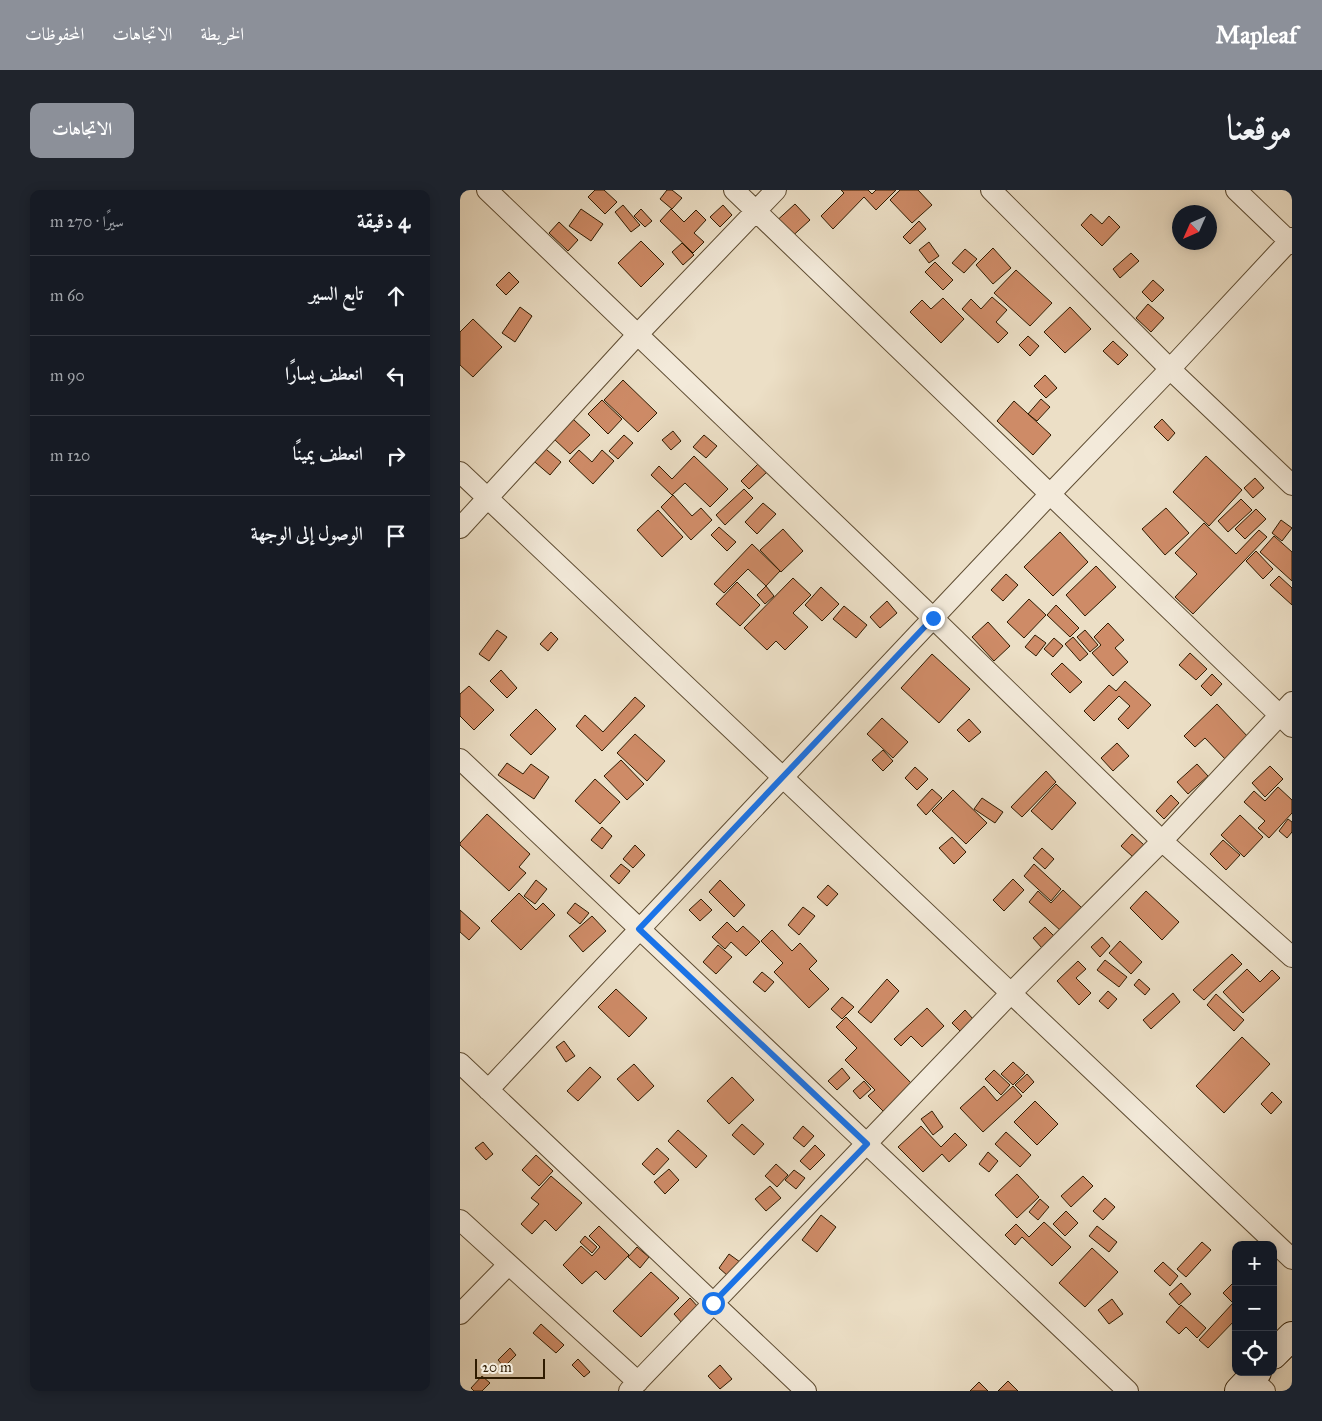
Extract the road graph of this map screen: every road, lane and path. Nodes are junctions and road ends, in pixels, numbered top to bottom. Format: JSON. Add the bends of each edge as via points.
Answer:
{"nodes":[{"id":1,"x":487,"y":190,"type":"edge"},
{"id":2,"x":734,"y":190,"type":"edge"},
{"id":3,"x":776,"y":190,"type":"edge"},
{"id":4,"x":990,"y":190,"type":"edge"},
{"id":5,"x":1236,"y":190,"type":"edge"},
{"id":6,"x":756,"y":211,"type":"junction"},
{"id":7,"x":1291,"y":241,"type":"edge"},
{"id":8,"x":638,"y":334,"type":"junction"},
{"id":9,"x":1170,"y":369,"type":"junction"},
{"id":10,"x":460,"y":472,"type":"edge"},
{"id":11,"x":1292,"y":485,"type":"edge"},
{"id":12,"x":1051,"y":493,"type":"junction"},
{"id":13,"x":487,"y":498,"type":"junction"},
{"id":14,"x":460,"y":528,"type":"edge"},
{"id":15,"x":933,"y":618,"type":"junction"},
{"id":16,"x":1288,"y":715,"type":"edge"},
{"id":17,"x":460,"y":759,"type":"edge"},
{"id":18,"x":783,"y":777,"type":"junction"},
{"id":19,"x":1162,"y":841,"type":"junction"},
{"id":20,"x":639,"y":929,"type":"junction"},
{"id":21,"x":1292,"y":957,"type":"edge"},
{"id":22,"x":1011,"y":993,"type":"junction"},
{"id":23,"x":460,"y":1063,"type":"edge"},
{"id":24,"x":488,"y":1090,"type":"junction"},
{"id":25,"x":867,"y":1144,"type":"junction"},
{"id":26,"x":460,"y":1220,"type":"edge"},
{"id":27,"x":1292,"y":1259,"type":"edge"},
{"id":28,"x":508,"y":1265,"type":"junction"},
{"id":29,"x":713,"y":1303,"type":"junction"},
{"id":30,"x":460,"y":1314,"type":"edge"},
{"id":31,"x":1292,"y":1336,"type":"edge"},
{"id":32,"x":1277,"y":1351,"type":"edge"},
{"id":33,"x":633,"y":1387,"type":"edge"},
{"id":34,"x":806,"y":1391,"type":"edge"},
{"id":35,"x":1128,"y":1391,"type":"edge"}],
"edges":[{"from":1,"to":8,"type":"street"},
{"from":2,"to":6,"type":"street"},
{"from":3,"to":6,"type":"street"},
{"from":4,"to":9,"type":"street"},
{"from":5,"to":7,"type":"street"},
{"from":6,"to":8,"type":"street"},
{"from":6,"to":12,"type":"street"},
{"from":7,"to":9,"type":"street"},
{"from":8,"to":13,"type":"street"},
{"from":8,"to":15,"type":"street"},
{"from":9,"to":11,"type":"street"},
{"from":9,"to":12,"type":"street"},
{"from":10,"to":13,"type":"street"},
{"from":12,"to":15,"type":"street"},
{"from":12,"to":16,"type":"street"},
{"from":13,"to":14,"type":"street"},
{"from":13,"to":18,"type":"street"},
{"from":15,"to":18,"type":"street"},
{"from":15,"to":19,"type":"street"},
{"from":16,"to":19,"type":"street"},
{"from":17,"to":20,"type":"street"},
{"from":18,"to":20,"type":"street"},
{"from":18,"to":22,"type":"street"},
{"from":19,"to":21,"type":"street"},
{"from":19,"to":22,"type":"street"},
{"from":20,"to":24,"type":"street"},
{"from":20,"to":25,"type":"street"},
{"from":22,"to":25,"type":"street"},
{"from":22,"to":27,"type":"street"},
{"from":23,"to":24,"type":"street"},
{"from":24,"to":29,"type":"street"},
{"from":25,"to":29,"type":"street"},
{"from":25,"to":35,"type":"street"},
{"from":26,"to":28,"type":"street"},
{"from":28,"to":30,"type":"street"},
{"from":28,"to":33,"type":"street"},
{"from":29,"to":33,"type":"street"},
{"from":29,"to":34,"type":"street"},
{"from":31,"to":32,"type":"main road"}]}
